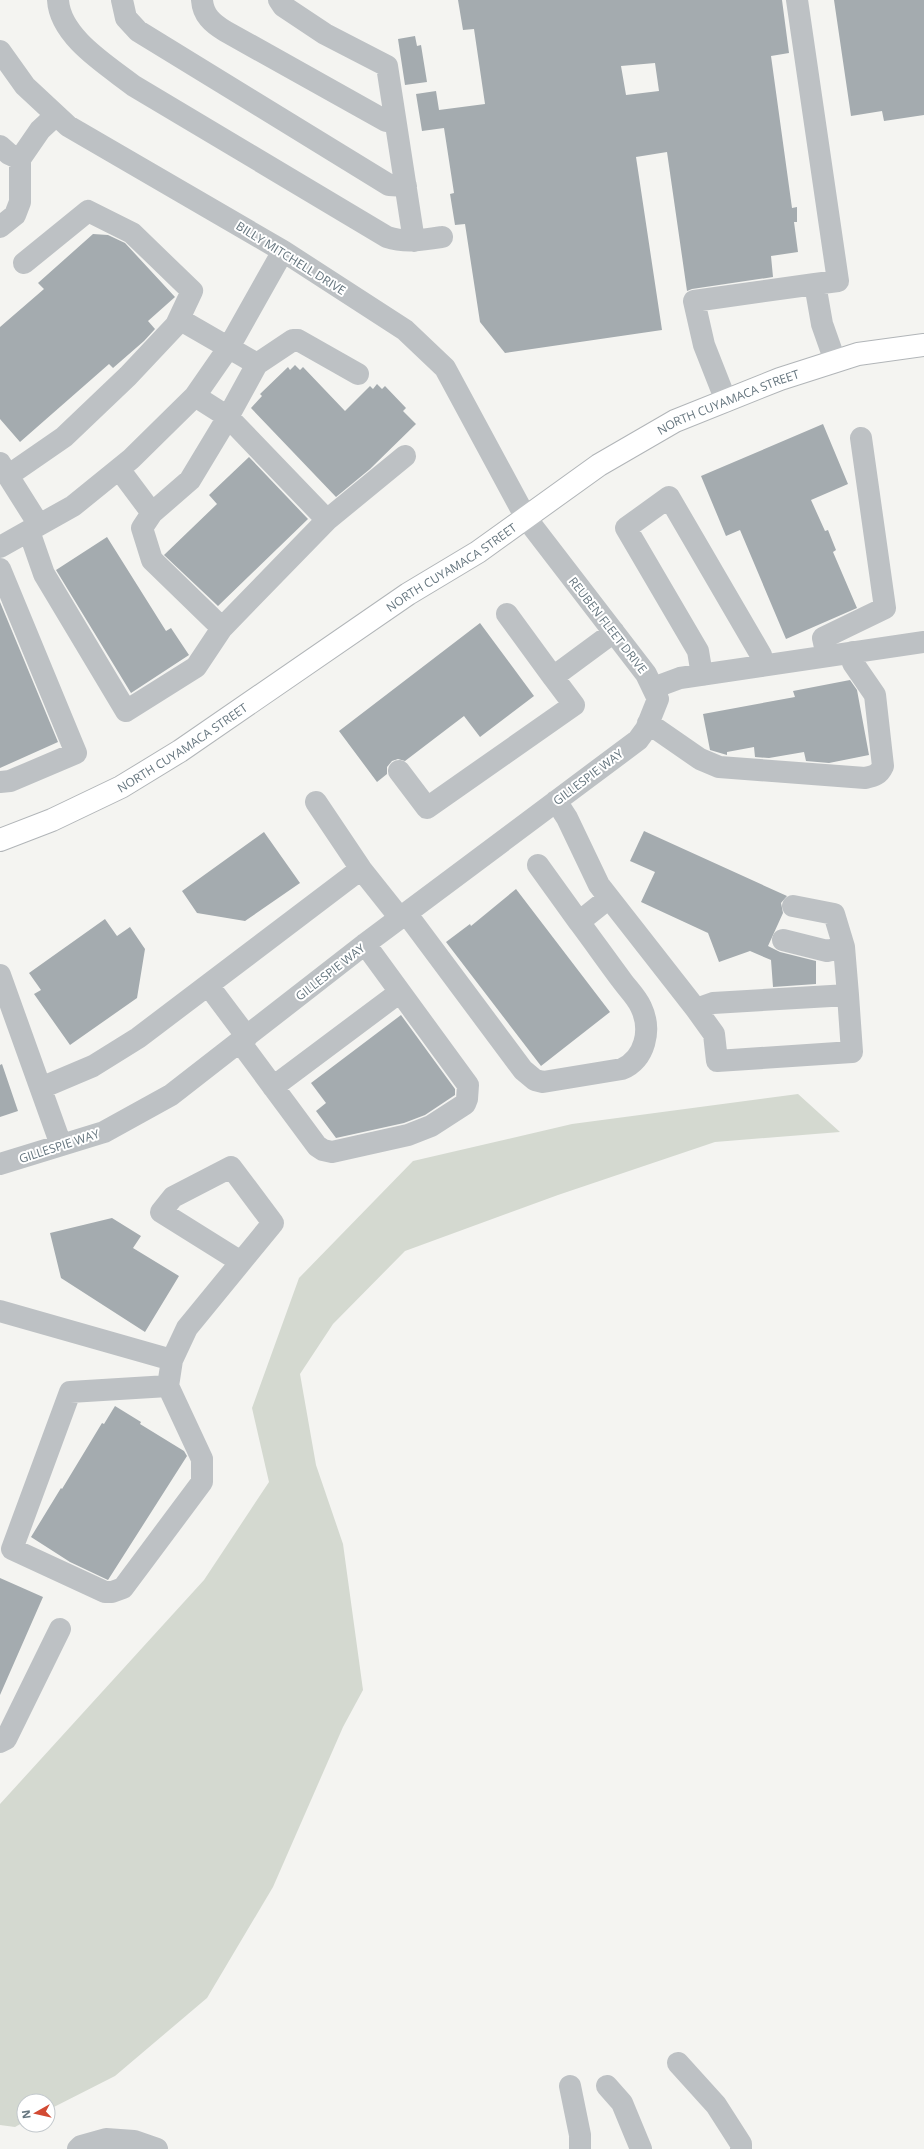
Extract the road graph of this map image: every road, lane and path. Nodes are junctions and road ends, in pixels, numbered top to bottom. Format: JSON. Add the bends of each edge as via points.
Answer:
{"nodes":[{"id":1,"x":58,"y":0,"type":"edge"},
{"id":2,"x":122,"y":0,"type":"edge"},
{"id":3,"x":202,"y":0,"type":"edge"},
{"id":4,"x":279,"y":0,"type":"edge"},
{"id":5,"x":797,"y":0,"type":"edge"},
{"id":6,"x":0,"y":51,"type":"edge"},
{"id":7,"x":55,"y":116,"type":"junction"},
{"id":8,"x":395,"y":119,"type":"junction"},
{"id":9,"x":0,"y":146,"type":"edge"},
{"id":10,"x":20,"y":159,"type":"junction"},
{"id":11,"x":406,"y":186,"type":"junction"},
{"id":12,"x":0,"y":227,"type":"edge"},
{"id":13,"x":442,"y":237,"type":"dead end"},
{"id":14,"x":414,"y":241,"type":"junction"},
{"id":15,"x":283,"y":251,"type":"junction"},
{"id":16,"x":24,"y":263,"type":"dead end"},
{"id":17,"x":815,"y":284,"type":"junction"},
{"id":18,"x":179,"y":319,"type":"junction"},
{"id":19,"x":924,"y":345,"type":"edge"},
{"id":20,"x":229,"y":347,"type":"junction"},
{"id":21,"x":835,"y":361,"type":"junction"},
{"id":22,"x":257,"y":364,"type":"junction"},
{"id":23,"x":358,"y":374,"type":"dead end"},
{"id":24,"x":195,"y":396,"type":"junction"},
{"id":25,"x":726,"y":401,"type":"junction"},
{"id":26,"x":228,"y":417,"type":"junction"},
{"id":27,"x":861,"y":438,"type":"dead end"},
{"id":28,"x":405,"y":456,"type":"dead end"},
{"id":29,"x":4,"y":469,"type":"edge"},
{"id":30,"x":120,"y":469,"type":"junction"},
{"id":31,"x":152,"y":513,"type":"junction"},
{"id":32,"x":526,"y":518,"type":"junction"},
{"id":33,"x":327,"y":520,"type":"junction"},
{"id":34,"x":34,"y":528,"type":"junction"},
{"id":35,"x":0,"y":547,"type":"edge"},
{"id":36,"x":0,"y":569,"type":"edge"},
{"id":37,"x":507,"y":614,"type":"dead end"},
{"id":38,"x":222,"y":628,"type":"junction"},
{"id":39,"x":614,"y":632,"type":"junction"},
{"id":40,"x":924,"y":642,"type":"edge"},
{"id":41,"x":853,"y":652,"type":"junction"},
{"id":42,"x":827,"y":656,"type":"junction"},
{"id":43,"x":762,"y":666,"type":"junction"},
{"id":44,"x":702,"y":675,"type":"junction"},
{"id":45,"x":553,"y":676,"type":"junction"},
{"id":46,"x":653,"y":688,"type":"junction"},
{"id":47,"x":643,"y":731,"type":"junction"},
{"id":48,"x":399,"y":771,"type":"dead end"},
{"id":49,"x":0,"y":782,"type":"edge"},
{"id":50,"x":556,"y":801,"type":"junction"},
{"id":51,"x":316,"y":802,"type":"dead end"},
{"id":52,"x":0,"y":840,"type":"edge"},
{"id":53,"x":538,"y":865,"type":"dead end"},
{"id":54,"x":361,"y":869,"type":"junction"},
{"id":55,"x":609,"y":898,"type":"junction"},
{"id":56,"x":793,"y":906,"type":"dead end"},
{"id":57,"x":403,"y":915,"type":"junction"},
{"id":58,"x":579,"y":922,"type":"junction"},
{"id":59,"x":783,"y":940,"type":"dead end"},
{"id":60,"x":365,"y":944,"type":"junction"},
{"id":61,"x":844,"y":947,"type":"junction"},
{"id":62,"x":0,"y":975,"type":"edge"},
{"id":63,"x":208,"y":985,"type":"junction"},
{"id":64,"x":400,"y":992,"type":"junction"},
{"id":65,"x":848,"y":995,"type":"junction"},
{"id":66,"x":696,"y":1010,"type":"junction"},
{"id":67,"x":243,"y":1040,"type":"junction"},
{"id":68,"x":273,"y":1087,"type":"junction"},
{"id":69,"x":40,"y":1088,"type":"junction"},
{"id":70,"x":61,"y":1145,"type":"junction"},
{"id":71,"x":0,"y":1164,"type":"edge"},
{"id":72,"x":241,"y":1262,"type":"junction"},
{"id":73,"x":0,"y":1311,"type":"edge"},
{"id":74,"x":172,"y":1360,"type":"junction"},
{"id":75,"x":168,"y":1386,"type":"junction"},
{"id":76,"x":60,"y":1629,"type":"dead end"},
{"id":77,"x":0,"y":1742,"type":"edge"},
{"id":78,"x":678,"y":2063,"type":"dead end"},
{"id":79,"x":570,"y":2086,"type":"dead end"},
{"id":80,"x":607,"y":2086,"type":"dead end"},
{"id":81,"x":78,"y":2149,"type":"edge"},
{"id":82,"x":157,"y":2149,"type":"edge"},
{"id":83,"x":580,"y":2149,"type":"edge"},
{"id":84,"x":641,"y":2149,"type":"edge"},
{"id":85,"x":741,"y":2149,"type":"edge"}],
"edges":[{"from":1,"to":14,"type":"street","via":[[63,21],[72,33],[97,58],[134,86],[387,237],[398,241]]},
{"from":2,"to":11,"type":"street","via":[[126,18],[138,31],[389,185]]},
{"from":3,"to":8,"type":"street","via":[[208,18],[225,31],[386,121]]},
{"from":4,"to":8,"type":"street","via":[[282,6],[325,34],[387,66]]},
{"from":5,"to":17,"type":"street","via":[[838,281]]},
{"from":6,"to":7,"type":"street","name":"BILLY MITCHELL DRIVE","via":[[25,86]]},
{"from":7,"to":10,"type":"street","via":[[40,130]]},
{"from":7,"to":15,"type":"street","name":"BILLY MITCHELL DRIVE"},
{"from":8,"to":11,"type":"street"},
{"from":9,"to":10,"type":"street","via":[[8,154]]},
{"from":10,"to":12,"type":"street","via":[[20,202],[15,215]]},
{"from":11,"to":14,"type":"street"},
{"from":13,"to":14,"type":"street"},
{"from":15,"to":20,"type":"street"},
{"from":15,"to":32,"type":"street","name":"BILLY MITCHELL DRIVE","via":[[406,330],[444,368]]},
{"from":16,"to":18,"type":"street","via":[[88,211],[132,233],[192,291]]},
{"from":17,"to":21,"type":"street","via":[[822,324]]},
{"from":17,"to":25,"type":"street","via":[[694,301],[704,345]]},
{"from":18,"to":20,"type":"street"},
{"from":18,"to":29,"type":"street","via":[[176,326],[128,376],[64,437]]},
{"from":19,"to":21,"type":"main road","name":"NORTH CUYAMACA STREET","via":[[858,354]]},
{"from":20,"to":22,"type":"street"},
{"from":20,"to":24,"type":"street"},
{"from":21,"to":25,"type":"main road","name":"NORTH CUYAMACA STREET","via":[[780,379]]},
{"from":22,"to":23,"type":"street","via":[[293,340],[298,340]]},
{"from":22,"to":26,"type":"street"},
{"from":24,"to":26,"type":"street"},
{"from":24,"to":30,"type":"street"},
{"from":25,"to":32,"type":"main road","name":"NORTH CUYAMACA STREET","via":[[675,421],[599,465]]},
{"from":26,"to":31,"type":"street","via":[[190,480]]},
{"from":26,"to":33,"type":"street"},
{"from":27,"to":42,"type":"street","via":[[885,608],[823,638]]},
{"from":28,"to":33,"type":"street"},
{"from":29,"to":34,"type":"street"},
{"from":30,"to":31,"type":"street"},
{"from":30,"to":34,"type":"street","via":[[73,506]]},
{"from":31,"to":38,"type":"street","via":[[142,528],[152,560]]},
{"from":32,"to":39,"type":"street","name":"REUBEN FLEET DRIVE"},
{"from":32,"to":52,"type":"main road","name":"NORTH CUYAMACA STREET","via":[[478,552],[408,594],[180,752],[121,787],[52,820]]},
{"from":33,"to":38,"type":"street"},
{"from":34,"to":35,"type":"street"},
{"from":34,"to":38,"type":"street","via":[[44,574],[126,711],[196,667]]},
{"from":36,"to":49,"type":"street","via":[[76,753],[10,781]]},
{"from":37,"to":45,"type":"street"},
{"from":39,"to":45,"type":"street"},
{"from":39,"to":46,"type":"street","name":"REUBEN FLEET DRIVE","via":[[646,674]]},
{"from":40,"to":41,"type":"street"},
{"from":41,"to":42,"type":"street"},
{"from":41,"to":47,"type":"street","via":[[853,663],[875,695],[883,766],[878,774],[873,776],[865,778],[719,767]]},
{"from":42,"to":43,"type":"street"},
{"from":43,"to":44,"type":"street"},
{"from":43,"to":44,"type":"street","via":[[761,655],[669,497],[626,528],[698,651]]},
{"from":44,"to":46,"type":"street","via":[[680,678]]},
{"from":45,"to":48,"type":"street","via":[[574,705],[427,808]]},
{"from":46,"to":47,"type":"street","name":"REUBEN FLEET DRIVE","via":[[658,699]]},
{"from":47,"to":50,"type":"street","name":"GILLESPIE WAY"},
{"from":50,"to":55,"type":"street","via":[[567,818],[599,885]]},
{"from":50,"to":57,"type":"street","name":"GILLESPIE WAY"},
{"from":51,"to":54,"type":"street"},
{"from":53,"to":58,"type":"street"},
{"from":54,"to":57,"type":"street"},
{"from":54,"to":63,"type":"street"},
{"from":55,"to":58,"type":"street"},
{"from":55,"to":66,"type":"street"},
{"from":56,"to":61,"type":"street","via":[[834,914]]},
{"from":57,"to":58,"type":"street","via":[[523,1070],[535,1080],[542,1082],[622,1069],[631,1065],[644,1048],[646,1024],[641,1007]]},
{"from":57,"to":60,"type":"street","name":"GILLESPIE WAY"},
{"from":59,"to":61,"type":"street","via":[[827,951]]},
{"from":60,"to":64,"type":"street"},
{"from":60,"to":67,"type":"street","name":"GILLESPIE WAY"},
{"from":61,"to":65,"type":"street"},
{"from":62,"to":69,"type":"street"},
{"from":63,"to":67,"type":"street"},
{"from":63,"to":69,"type":"street","via":[[113,1054]]},
{"from":64,"to":68,"type":"street"},
{"from":64,"to":68,"type":"street","via":[[468,1085],[468,1099],[459,1110],[432,1126],[408,1135],[332,1152],[317,1146]]},
{"from":65,"to":66,"type":"street","via":[[713,1003]]},
{"from":65,"to":66,"type":"street","via":[[852,1052],[717,1061],[714,1034]]},
{"from":67,"to":68,"type":"street"},
{"from":67,"to":70,"type":"street","name":"GILLESPIE WAY","via":[[171,1095],[104,1132]]},
{"from":69,"to":70,"type":"street"},
{"from":70,"to":71,"type":"street","name":"GILLESPIE WAY"},
{"from":72,"to":72,"type":"street","via":[[273,1223],[231,1167],[173,1197],[161,1212]]},
{"from":72,"to":74,"type":"street","via":[[187,1328]]},
{"from":73,"to":74,"type":"street"},
{"from":74,"to":75,"type":"street"},
{"from":75,"to":75,"type":"street","via":[[70,1392],[12,1549],[97,1589],[112,1592],[123,1588],[202,1482],[202,1459]]},
{"from":76,"to":77,"type":"street","via":[[6,1739]]},
{"from":78,"to":85,"type":"street","via":[[716,2105],[741,2144]]},
{"from":79,"to":83,"type":"street","via":[[580,2135]]},
{"from":80,"to":84,"type":"street","via":[[622,2103]]},
{"from":81,"to":82,"type":"street","via":[[106,2139],[134,2142]]}]}
